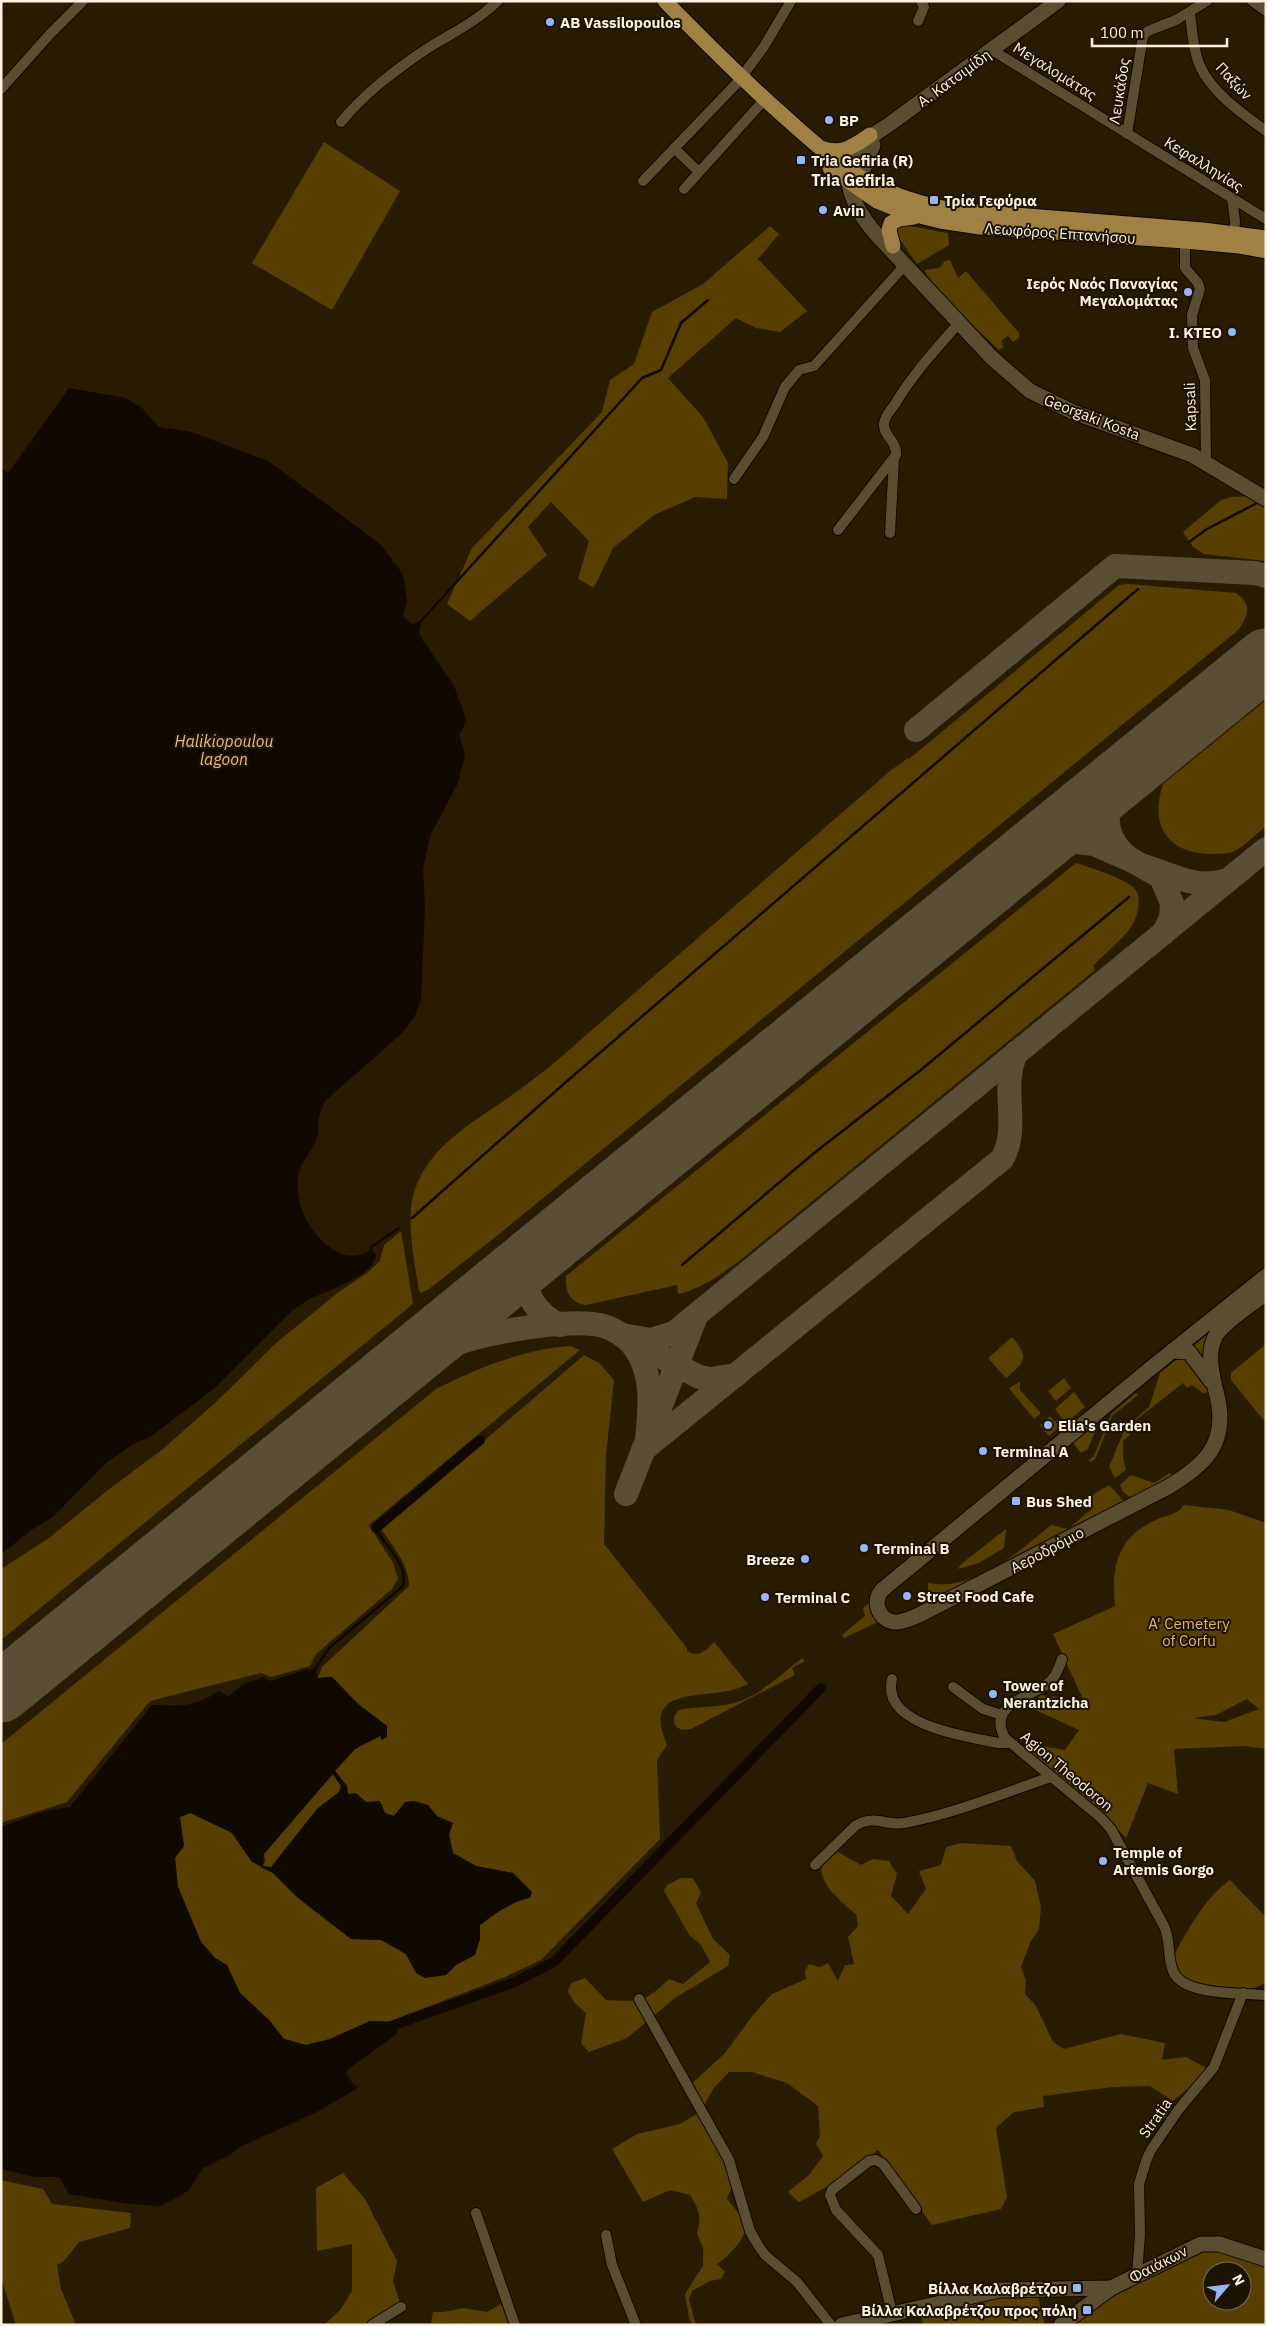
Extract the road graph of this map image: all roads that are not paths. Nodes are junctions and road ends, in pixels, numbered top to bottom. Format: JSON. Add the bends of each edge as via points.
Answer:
{"nodes":[{"id":1,"x":83,"y":1,"type":"edge"},
{"id":2,"x":498,"y":1,"type":"edge"},
{"id":3,"x":665,"y":1,"type":"edge"},
{"id":4,"x":791,"y":1,"type":"edge"},
{"id":5,"x":921,"y":1,"type":"edge"},
{"id":6,"x":1058,"y":1,"type":"edge"},
{"id":7,"x":1208,"y":1,"type":"edge"},
{"id":8,"x":1252,"y":1,"type":"edge"},
{"id":9,"x":1266,"y":11,"type":"edge"},
{"id":10,"x":1190,"y":13,"type":"junction"},
{"id":11,"x":918,"y":20,"type":"dead end"},
{"id":12,"x":992,"y":50,"type":"junction"},
{"id":13,"x":741,"y":78,"type":"junction"},
{"id":14,"x":1,"y":89,"type":"edge"},
{"id":15,"x":764,"y":100,"type":"junction"},
{"id":16,"x":341,"y":122,"type":"dead end"},
{"id":17,"x":887,"y":126,"type":"junction"},
{"id":18,"x":1266,"y":131,"type":"edge"},
{"id":19,"x":1127,"y":134,"type":"junction"},
{"id":20,"x":870,"y":135,"type":"junction"},
{"id":21,"x":818,"y":147,"type":"junction"},
{"id":22,"x":674,"y":148,"type":"junction"},
{"id":23,"x":698,"y":171,"type":"junction"},
{"id":24,"x":858,"y":178,"type":"junction"},
{"id":25,"x":643,"y":180,"type":"dead end"},
{"id":26,"x":684,"y":190,"type":"dead end"},
{"id":27,"x":1232,"y":198,"type":"junction"},
{"id":28,"x":923,"y":218,"type":"junction"},
{"id":29,"x":1266,"y":219,"type":"edge"},
{"id":30,"x":1266,"y":238,"type":"edge"},
{"id":31,"x":1234,"y":239,"type":"junction"},
{"id":32,"x":1185,"y":241,"type":"junction"},
{"id":33,"x":1266,"y":251,"type":"edge"},
{"id":34,"x":900,"y":256,"type":"junction"},
{"id":35,"x":960,"y":323,"type":"junction"},
{"id":36,"x":894,"y":458,"type":"junction"},
{"id":37,"x":1206,"y":462,"type":"junction"},
{"id":38,"x":734,"y":478,"type":"dead end"},
{"id":39,"x":1266,"y":499,"type":"edge"},
{"id":40,"x":838,"y":530,"type":"dead end"},
{"id":41,"x":890,"y":533,"type":"dead end"},
{"id":42,"x":1266,"y":1276,"type":"edge"},
{"id":43,"x":1266,"y":1293,"type":"edge"},
{"id":44,"x":1172,"y":1351,"type":"junction"},
{"id":45,"x":1214,"y":1386,"type":"junction"},
{"id":46,"x":1062,"y":1659,"type":"dead end"},
{"id":47,"x":892,"y":1679,"type":"dead end"},
{"id":48,"x":953,"y":1687,"type":"dead end"},
{"id":49,"x":1002,"y":1715,"type":"junction"},
{"id":50,"x":1010,"y":1743,"type":"junction"},
{"id":51,"x":1051,"y":1777,"type":"junction"},
{"id":52,"x":815,"y":1865,"type":"dead end"},
{"id":53,"x":1243,"y":1993,"type":"junction"},
{"id":54,"x":1266,"y":1995,"type":"edge"},
{"id":55,"x":639,"y":1999,"type":"dead end"},
{"id":56,"x":916,"y":2210,"type":"dead end"},
{"id":57,"x":476,"y":2213,"type":"dead end"},
{"id":58,"x":606,"y":2235,"type":"dead end"},
{"id":59,"x":1266,"y":2258,"type":"edge"},
{"id":60,"x":1137,"y":2276,"type":"junction"},
{"id":61,"x":1111,"y":2288,"type":"junction"},
{"id":62,"x":401,"y":2307,"type":"dead end"},
{"id":63,"x":892,"y":2313,"type":"junction"},
{"id":64,"x":372,"y":2325,"type":"edge"},
{"id":65,"x":515,"y":2325,"type":"edge"},
{"id":66,"x":636,"y":2325,"type":"edge"},
{"id":67,"x":831,"y":2325,"type":"edge"},
{"id":68,"x":842,"y":2325,"type":"edge"},
{"id":69,"x":1061,"y":2325,"type":"edge"}],
"edges":[{"from":1,"to":14,"type":"street"},
{"from":2,"to":16,"type":"street","via":[[472,23],[385,79]]},
{"from":3,"to":13,"type":"main road"},
{"from":4,"to":13,"type":"street"},
{"from":5,"to":11,"type":"street","via":[[924,7]]},
{"from":6,"to":12,"type":"main road","name":"Α. Κατσιμίδη"},
{"from":7,"to":10,"type":"street","name":"Λευκάδος"},
{"from":8,"to":9,"type":"street"},
{"from":10,"to":18,"type":"street","name":"Παξών","via":[[1203,72],[1230,102]]},
{"from":10,"to":19,"type":"street","name":"Λευκάδος","via":[[1144,36]]},
{"from":12,"to":17,"type":"main road","name":"Α. Κατσιμίδη"},
{"from":12,"to":19,"type":"street","name":"Μεγαλομάτας"},
{"from":13,"to":15,"type":"main road"},
{"from":13,"to":22,"type":"street"},
{"from":15,"to":21,"type":"main road"},
{"from":15,"to":23,"type":"street"},
{"from":15,"to":24,"type":"main road","via":[[795,137]]},
{"from":17,"to":20,"type":"main road"},
{"from":17,"to":24,"type":"main road","name":"Α. Κατσιμίδη","via":[[870,148]]},
{"from":19,"to":27,"type":"street","name":"Κεφαλληνίας"},
{"from":20,"to":21,"type":"main road","via":[[845,151],[830,152]]},
{"from":20,"to":24,"type":"main road","via":[[863,143]]},
{"from":21,"to":24,"type":"main road"},
{"from":22,"to":23,"type":"street"},
{"from":22,"to":25,"type":"street"},
{"from":23,"to":26,"type":"street"},
{"from":24,"to":28,"type":"main road","name":"Λεωφόρος Επτανήσου","via":[[887,206]]},
{"from":24,"to":31,"type":"main road","name":"Λεωφόρος Επτανήσου","via":[[916,202],[954,210]]},
{"from":24,"to":34,"type":"main road","name":"Georgaki Kosta","via":[[868,210]]},
{"from":27,"to":29,"type":"street","name":"Κεφαλληνίας"},
{"from":27,"to":31,"type":"street"},
{"from":28,"to":32,"type":"main road","name":"Λεωφόρος Επτανήσου","via":[[980,227]]},
{"from":28,"to":34,"type":"main road","via":[[906,217],[893,222],[889,230]]},
{"from":30,"to":31,"type":"main road","name":"Λεωφόρος Επτανήσου"},
{"from":31,"to":32,"type":"main road","name":"Λεωφόρος Επτανήσου"},
{"from":31,"to":33,"type":"main road","name":"Λεωφόρος Επτανήσου"},
{"from":32,"to":37,"type":"street","name":"Kapsali","via":[[1185,268],[1200,288],[1192,315],[1193,348],[1205,380]]},
{"from":34,"to":35,"type":"main road","name":"Georgaki Kosta"},
{"from":34,"to":38,"type":"street","via":[[814,366],[797,372],[780,395],[763,437]]},
{"from":35,"to":36,"type":"street","via":[[918,370],[885,420],[884,429],[896,449]]},
{"from":35,"to":37,"type":"main road","name":"Georgaki Kosta","via":[[1011,376],[1044,400]]},
{"from":36,"to":40,"type":"street"},
{"from":36,"to":41,"type":"street"},
{"from":37,"to":39,"type":"main road","name":"Georgaki Kosta"},
{"from":42,"to":44,"type":"main road","name":"Αεροδρόμιο"},
{"from":43,"to":45,"type":"main road","name":"Αεροδρόμιο","via":[[1216,1336],[1210,1359]]},
{"from":44,"to":45,"type":"main road","via":[[1189,1352]]},
{"from":44,"to":45,"type":"main road","name":"Αεροδρόμιο","via":[[882,1590],[877,1601],[884,1617],[900,1622],[919,1615],[1185,1476],[1208,1456],[1220,1433]]},
{"from":46,"to":49,"type":"street","via":[[1047,1684],[1022,1697]]},
{"from":47,"to":50,"type":"street","via":[[891,1694],[908,1715],[936,1729]]},
{"from":48,"to":49,"type":"street","via":[[984,1709]]},
{"from":49,"to":50,"type":"street","name":"Agion Theodoron","via":[[1001,1730]]},
{"from":50,"to":51,"type":"street","name":"Agion Theodoron"},
{"from":51,"to":52,"type":"street","via":[[981,1802],[902,1823],[862,1822]]},
{"from":51,"to":53,"type":"street","name":"Agion Theodoron","via":[[1111,1829],[1164,1926],[1177,1978],[1202,1990]]},
{"from":53,"to":54,"type":"street","name":"Agion Theodoron"},
{"from":53,"to":60,"type":"street","name":"Stratia","via":[[1214,2067],[1179,2108],[1146,2161],[1139,2184]]},
{"from":55,"to":67,"type":"street","via":[[728,2160],[750,2232],[758,2246],[797,2282]]},
{"from":56,"to":63,"type":"street","via":[[883,2164],[876,2160],[832,2190],[830,2195],[836,2210],[878,2255]]},
{"from":57,"to":65,"type":"street"},
{"from":58,"to":66,"type":"street","via":[[612,2265]]},
{"from":59,"to":60,"type":"main road","name":"Φαιάκων","via":[[1207,2243]]},
{"from":60,"to":61,"type":"main road","name":"Φαιάκων"},
{"from":61,"to":63,"type":"main road","via":[[1000,2290]]},
{"from":61,"to":69,"type":"main road","name":"Φαιάκων"},
{"from":62,"to":64,"type":"street"},
{"from":63,"to":68,"type":"main road"}]}
